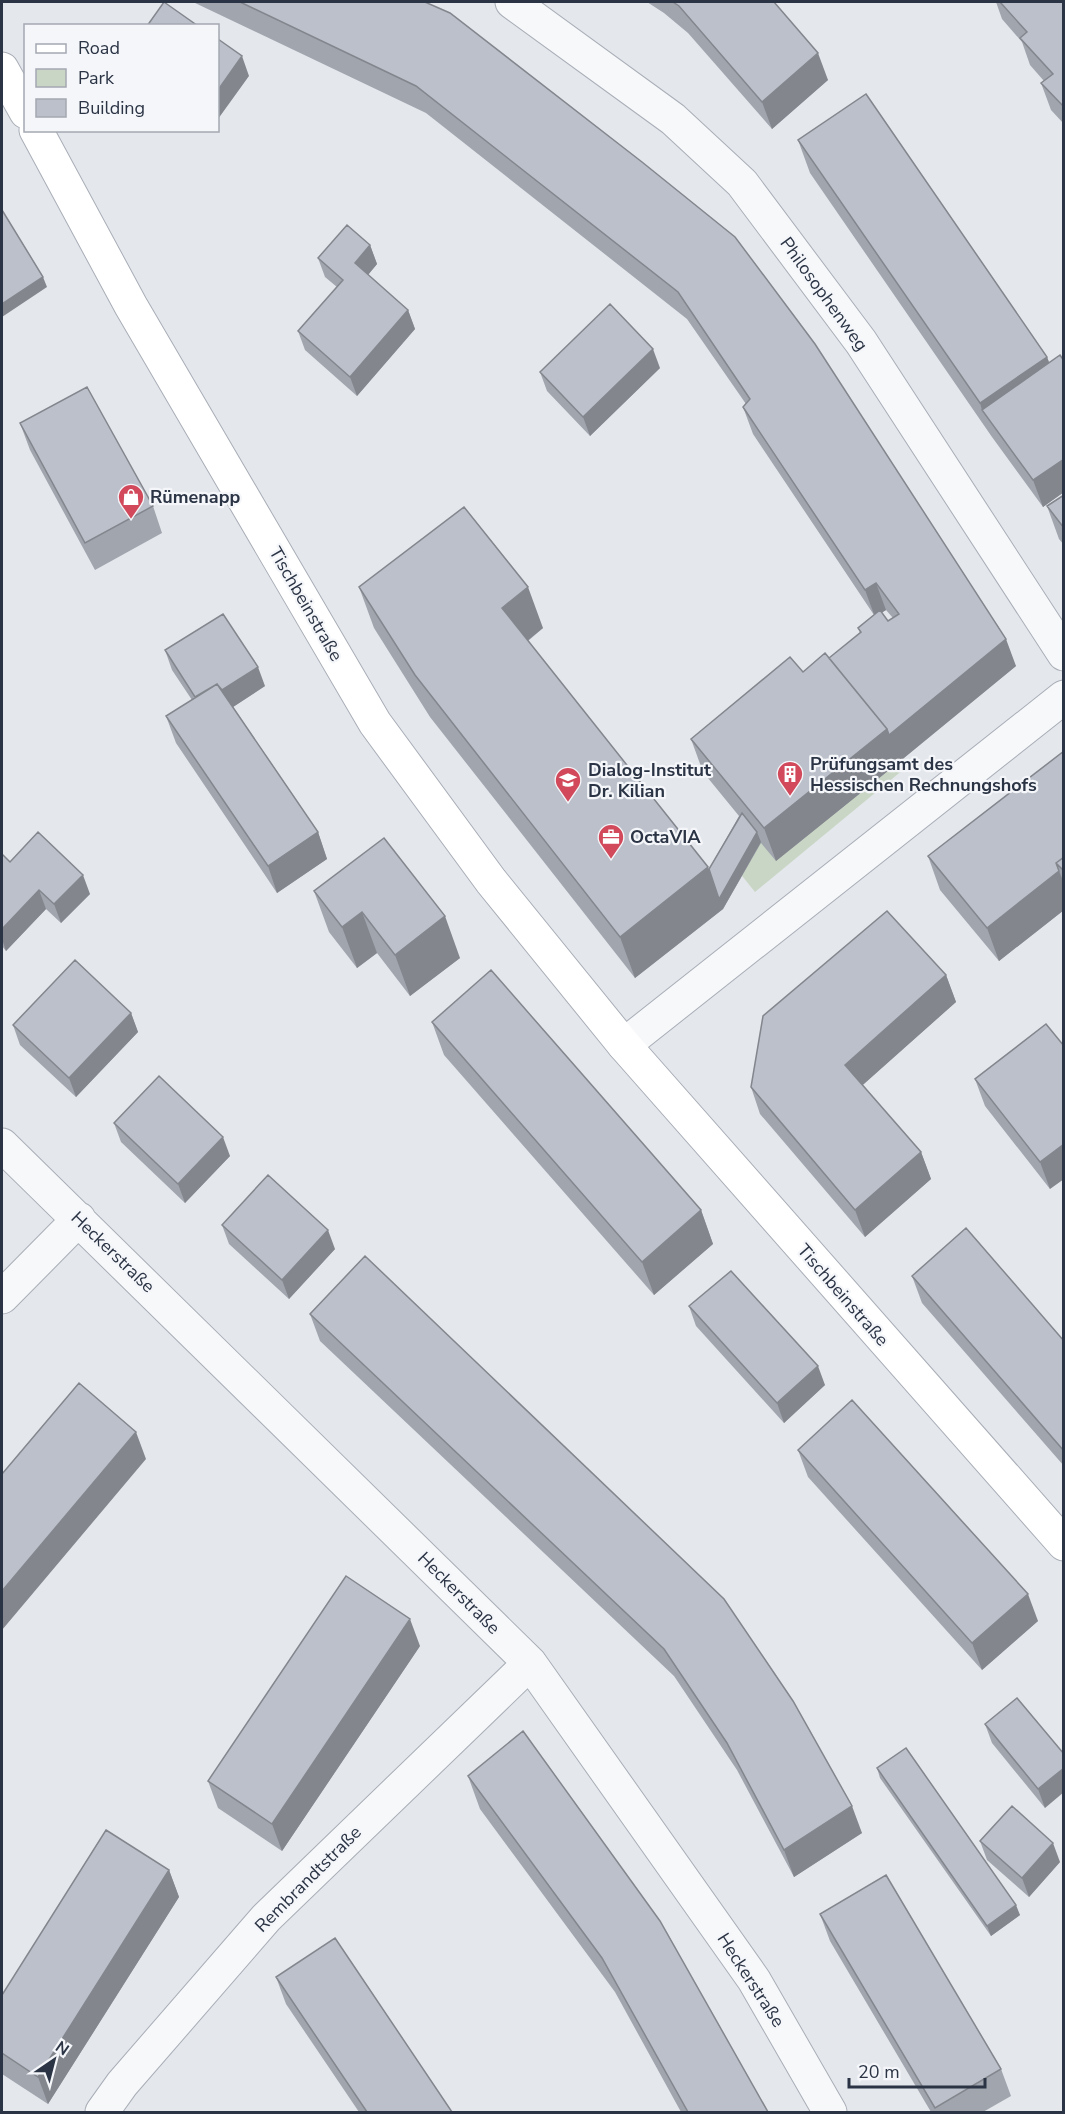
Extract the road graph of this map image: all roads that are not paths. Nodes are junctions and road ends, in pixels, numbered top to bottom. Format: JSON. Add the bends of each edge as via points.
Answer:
{"nodes":[{"id":1,"x":512,"y":2,"type":"edge"},
{"id":2,"x":2,"y":69,"type":"edge"},
{"id":3,"x":24,"y":108,"type":"edge"},
{"id":4,"x":37,"y":132,"type":"edge"},
{"id":5,"x":1064,"y":654,"type":"edge"},
{"id":6,"x":1064,"y":698,"type":"edge"},
{"id":7,"x":624,"y":1045,"type":"junction"},
{"id":8,"x":2,"y":1145,"type":"edge"},
{"id":9,"x":79,"y":1219,"type":"junction"},
{"id":10,"x":2,"y":1297,"type":"edge"},
{"id":11,"x":1064,"y":1544,"type":"edge"},
{"id":12,"x":530,"y":1663,"type":"junction"},
{"id":13,"x":102,"y":2112,"type":"edge"},
{"id":14,"x":830,"y":2112,"type":"edge"}],
"edges":[{"from":1,"to":5,"type":"street","name":"Philosophenweg","via":[[673,119],[742,183],[861,342]]},
{"from":2,"to":3,"type":"main road"},
{"from":4,"to":7,"type":"main road","name":"Tischbeinstraße","via":[[131,306],[375,723],[491,881]]},
{"from":6,"to":7,"type":"street"},
{"from":7,"to":11,"type":"main road","name":"Tischbeinstraße"},
{"from":8,"to":9,"type":"street","name":"Heckerstraße"},
{"from":9,"to":10,"type":"street"},
{"from":9,"to":12,"type":"street","name":"Heckerstraße"},
{"from":12,"to":13,"type":"street","name":"Rembrandtstraße","via":[[266,1918]]},
{"from":12,"to":14,"type":"street","name":"Heckerstraße","via":[[754,1980]]}]}
